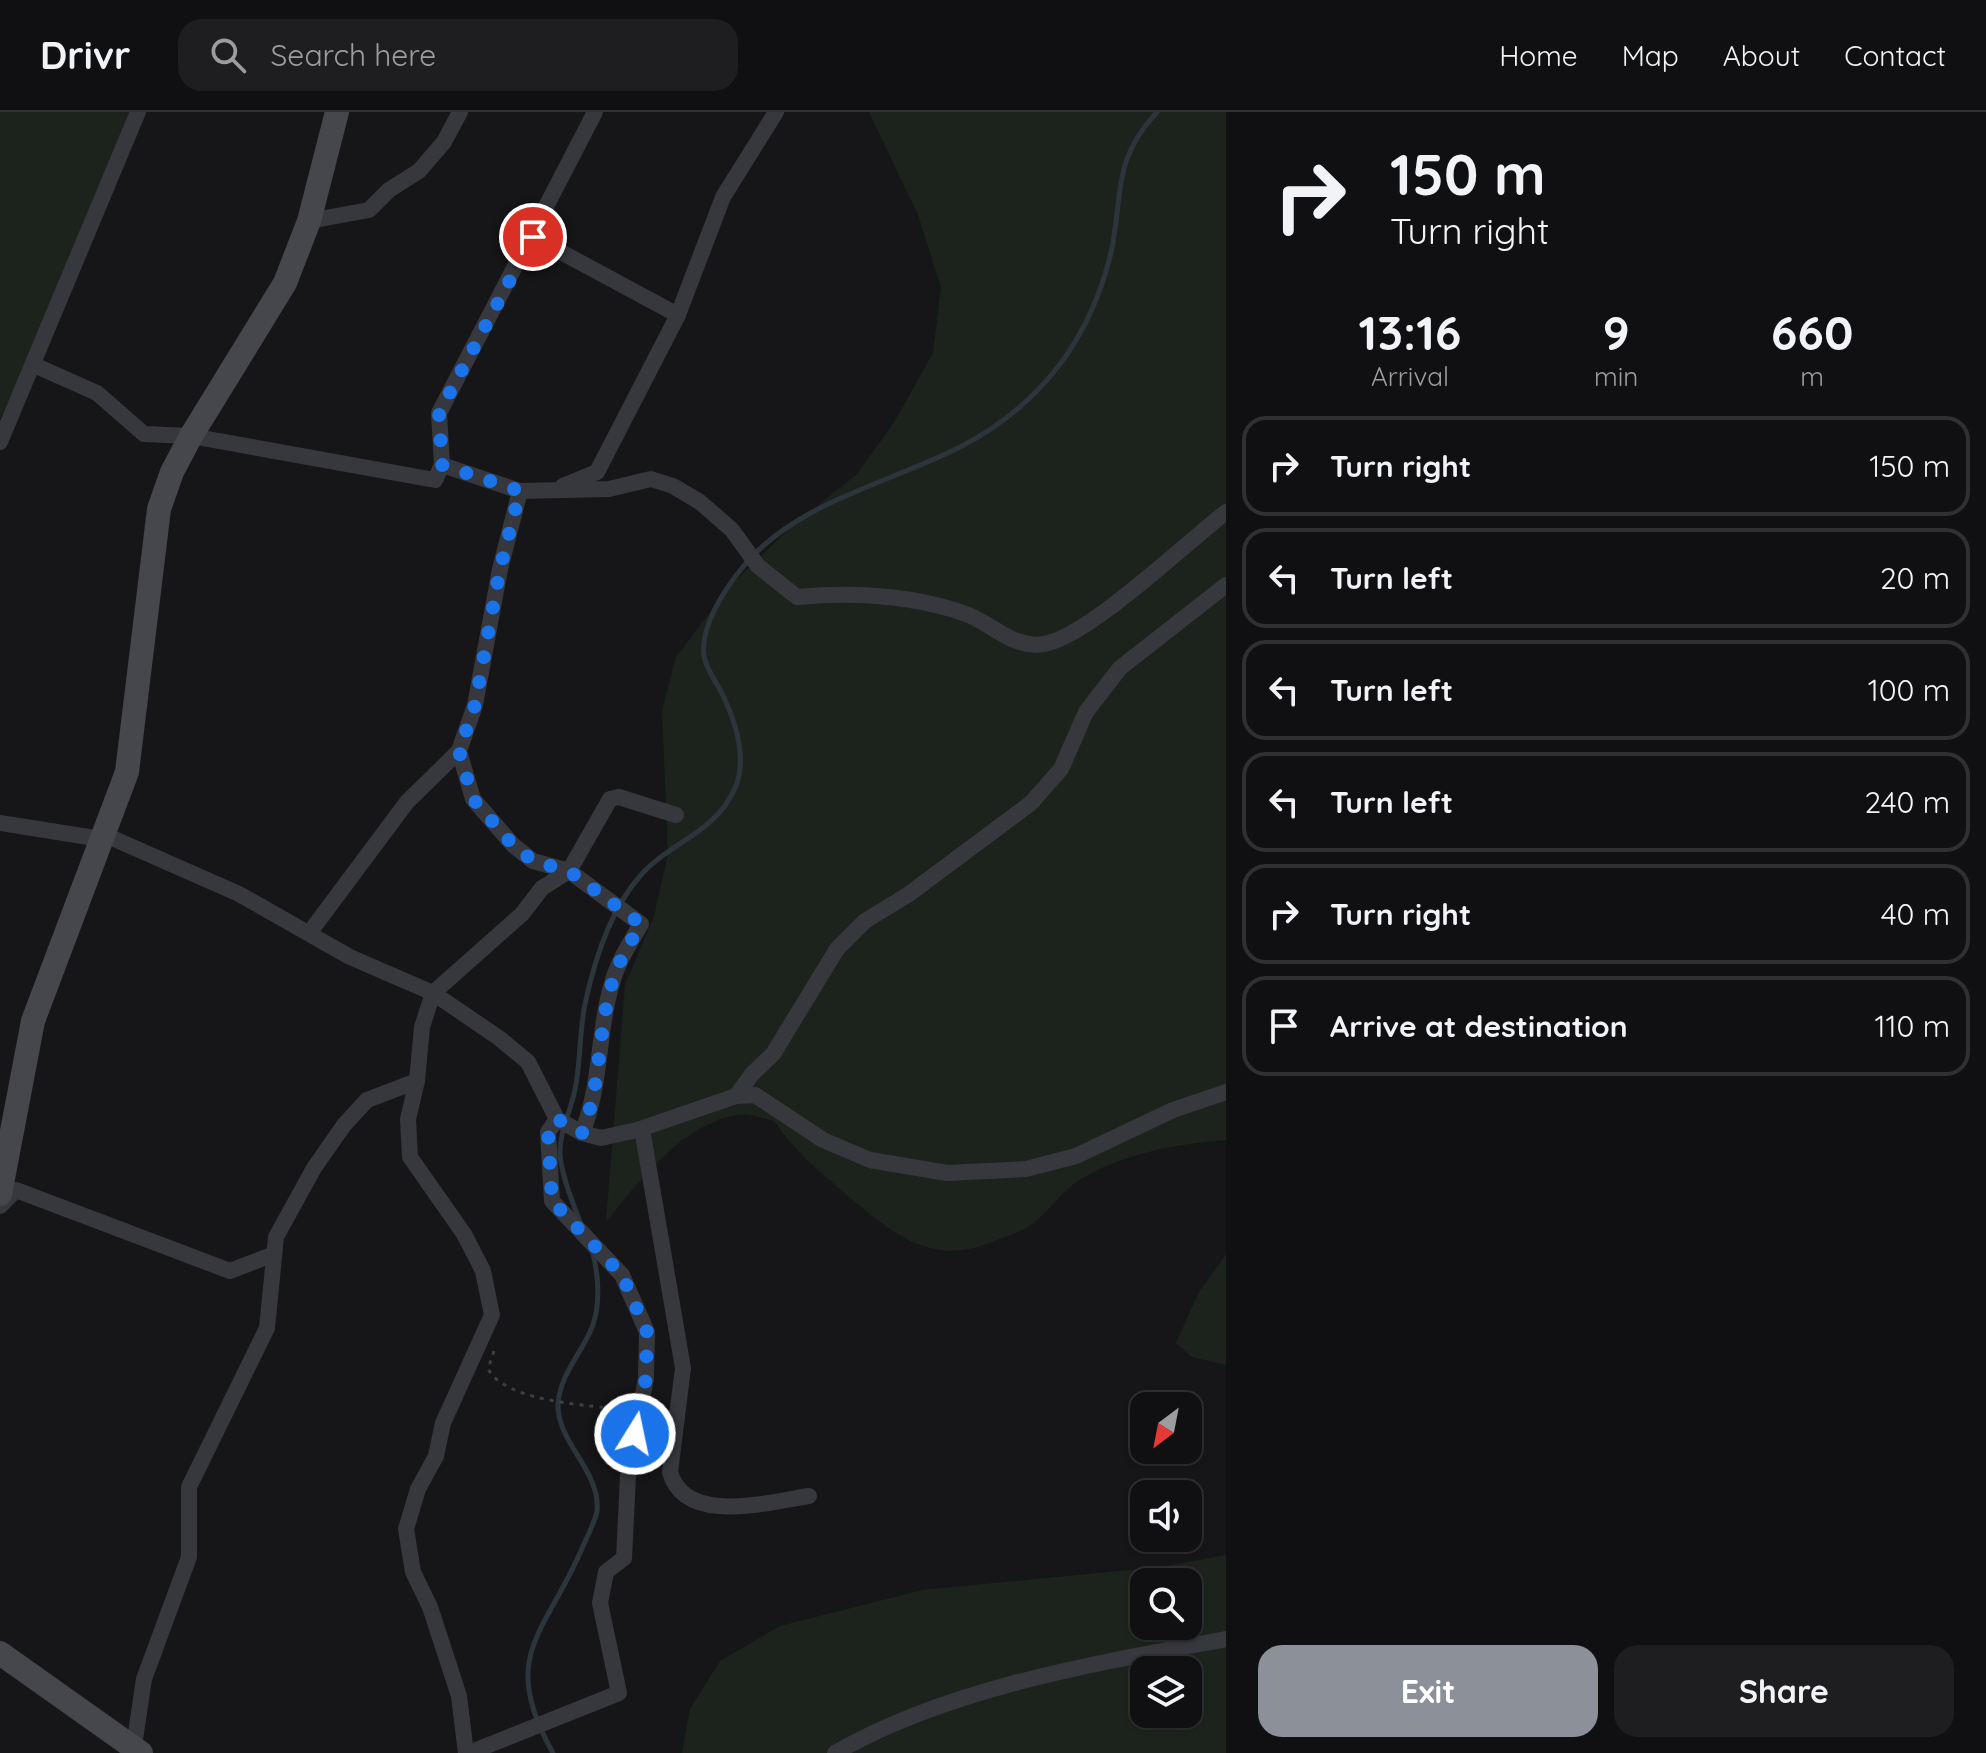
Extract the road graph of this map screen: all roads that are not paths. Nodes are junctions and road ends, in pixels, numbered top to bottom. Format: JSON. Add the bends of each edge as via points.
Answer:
{"nodes":[{"id":1,"x":138,"y":112,"type":"edge"},
{"id":2,"x":337,"y":112,"type":"edge"},
{"id":3,"x":460,"y":112,"type":"edge"},
{"id":4,"x":595,"y":112,"type":"edge"},
{"id":5,"x":776,"y":112,"type":"edge"},
{"id":6,"x":309,"y":221,"type":"junction"},
{"id":7,"x":533,"y":237,"type":"junction"},
{"id":8,"x":678,"y":315,"type":"junction"},
{"id":9,"x":34,"y":365,"type":"junction"},
{"id":10,"x":191,"y":436,"type":"junction"},
{"id":11,"x":0,"y":442,"type":"edge"},
{"id":12,"x":442,"y":465,"type":"junction"},
{"id":13,"x":558,"y":489,"type":"junction"},
{"id":14,"x":520,"y":491,"type":"junction"},
{"id":15,"x":1226,"y":512,"type":"edge"},
{"id":16,"x":1226,"y":585,"type":"edge"},
{"id":17,"x":459,"y":751,"type":"junction"},
{"id":18,"x":676,"y":815,"type":"dead end"},
{"id":19,"x":0,"y":823,"type":"edge"},
{"id":20,"x":102,"y":837,"type":"junction"},
{"id":21,"x":569,"y":871,"type":"junction"},
{"id":22,"x":310,"y":932,"type":"junction"},
{"id":23,"x":433,"y":993,"type":"junction"},
{"id":24,"x":417,"y":1081,"type":"junction"},
{"id":25,"x":1226,"y":1092,"type":"edge"},
{"id":26,"x":736,"y":1096,"type":"junction"},
{"id":27,"x":557,"y":1119,"type":"junction"},
{"id":28,"x":642,"y":1129,"type":"junction"},
{"id":29,"x":582,"y":1133,"type":"junction"},
{"id":30,"x":0,"y":1194,"type":"edge"},
{"id":31,"x":0,"y":1206,"type":"edge"},
{"id":32,"x":274,"y":1254,"type":"junction"},
{"id":33,"x":809,"y":1496,"type":"dead end"},
{"id":34,"x":1226,"y":1639,"type":"edge"},
{"id":35,"x":0,"y":1653,"type":"edge"},
{"id":36,"x":136,"y":1751,"type":"edge"},
{"id":37,"x":467,"y":1753,"type":"edge"},
{"id":38,"x":835,"y":1753,"type":"edge"}],
"edges":[{"from":1,"to":9,"type":"street"},
{"from":2,"to":6,"type":"street"},
{"from":3,"to":6,"type":"street","via":[[419,171],[369,210]]},
{"from":4,"to":7,"type":"street"},
{"from":5,"to":8,"type":"street","via":[[723,197]]},
{"from":6,"to":10,"type":"street","via":[[285,283]]},
{"from":7,"to":8,"type":"street"},
{"from":7,"to":12,"type":"street","via":[[439,413]]},
{"from":8,"to":13,"type":"street","via":[[597,472]]},
{"from":9,"to":10,"type":"street","via":[[97,393],[144,434]]},
{"from":9,"to":11,"type":"street"},
{"from":10,"to":12,"type":"street","via":[[435,480]]},
{"from":10,"to":20,"type":"street","via":[[159,509],[127,772]]},
{"from":12,"to":14,"type":"street"},
{"from":13,"to":14,"type":"street"},
{"from":13,"to":15,"type":"street","via":[[609,489],[651,479],[673,486],[732,530],[758,566],[797,597],[844,593],[967,614],[1019,644],[1043,644],[1075,633]]},
{"from":14,"to":17,"type":"street","via":[[475,705]]},
{"from":16,"to":26,"type":"street","via":[[1120,668],[1086,712],[1061,769],[1031,803],[865,921],[837,949],[773,1054]]},
{"from":17,"to":21,"type":"street","via":[[473,799],[513,845],[533,861]]},
{"from":17,"to":22,"type":"street","via":[[407,802]]},
{"from":18,"to":21,"type":"street","via":[[619,797],[610,799]]},
{"from":19,"to":20,"type":"street"},
{"from":20,"to":22,"type":"street","via":[[239,894]]},
{"from":20,"to":30,"type":"street","via":[[33,1021]]},
{"from":21,"to":23,"type":"street","via":[[542,888],[522,914]]},
{"from":21,"to":29,"type":"street","via":[[641,924],[612,982],[593,1106]]},
{"from":22,"to":23,"type":"street","via":[[350,957]]},
{"from":23,"to":24,"type":"street","via":[[422,1027]]},
{"from":23,"to":27,"type":"street","via":[[528,1062]]},
{"from":24,"to":32,"type":"street","via":[[367,1100],[344,1125],[276,1237]]},
{"from":24,"to":37,"type":"street","via":[[408,1119],[410,1157],[464,1234],[483,1271],[492,1315],[443,1423],[436,1456],[418,1489],[406,1529],[413,1572],[459,1696]]},
{"from":25,"to":26,"type":"street","via":[[1173,1110],[1076,1156],[1026,1169],[947,1173],[870,1160],[823,1140],[755,1095]]},
{"from":26,"to":28,"type":"street"},
{"from":27,"to":29,"type":"street"},
{"from":27,"to":37,"type":"street","via":[[548,1132],[552,1201],[622,1275],[647,1332],[646,1378],[628,1476],[624,1558],[606,1572],[600,1603],[619,1693]]},
{"from":28,"to":29,"type":"street","via":[[601,1138]]},
{"from":28,"to":33,"type":"street","via":[[683,1368],[673,1483],[697,1502],[733,1508]]},
{"from":31,"to":32,"type":"street","via":[[16,1190],[230,1271]]},
{"from":32,"to":36,"type":"street","via":[[267,1328],[189,1487],[189,1557],[144,1679]]},
{"from":34,"to":38,"type":"street","via":[[1098,1663],[995,1690],[905,1719]]},
{"from":35,"to":36,"type":"street"}]}
